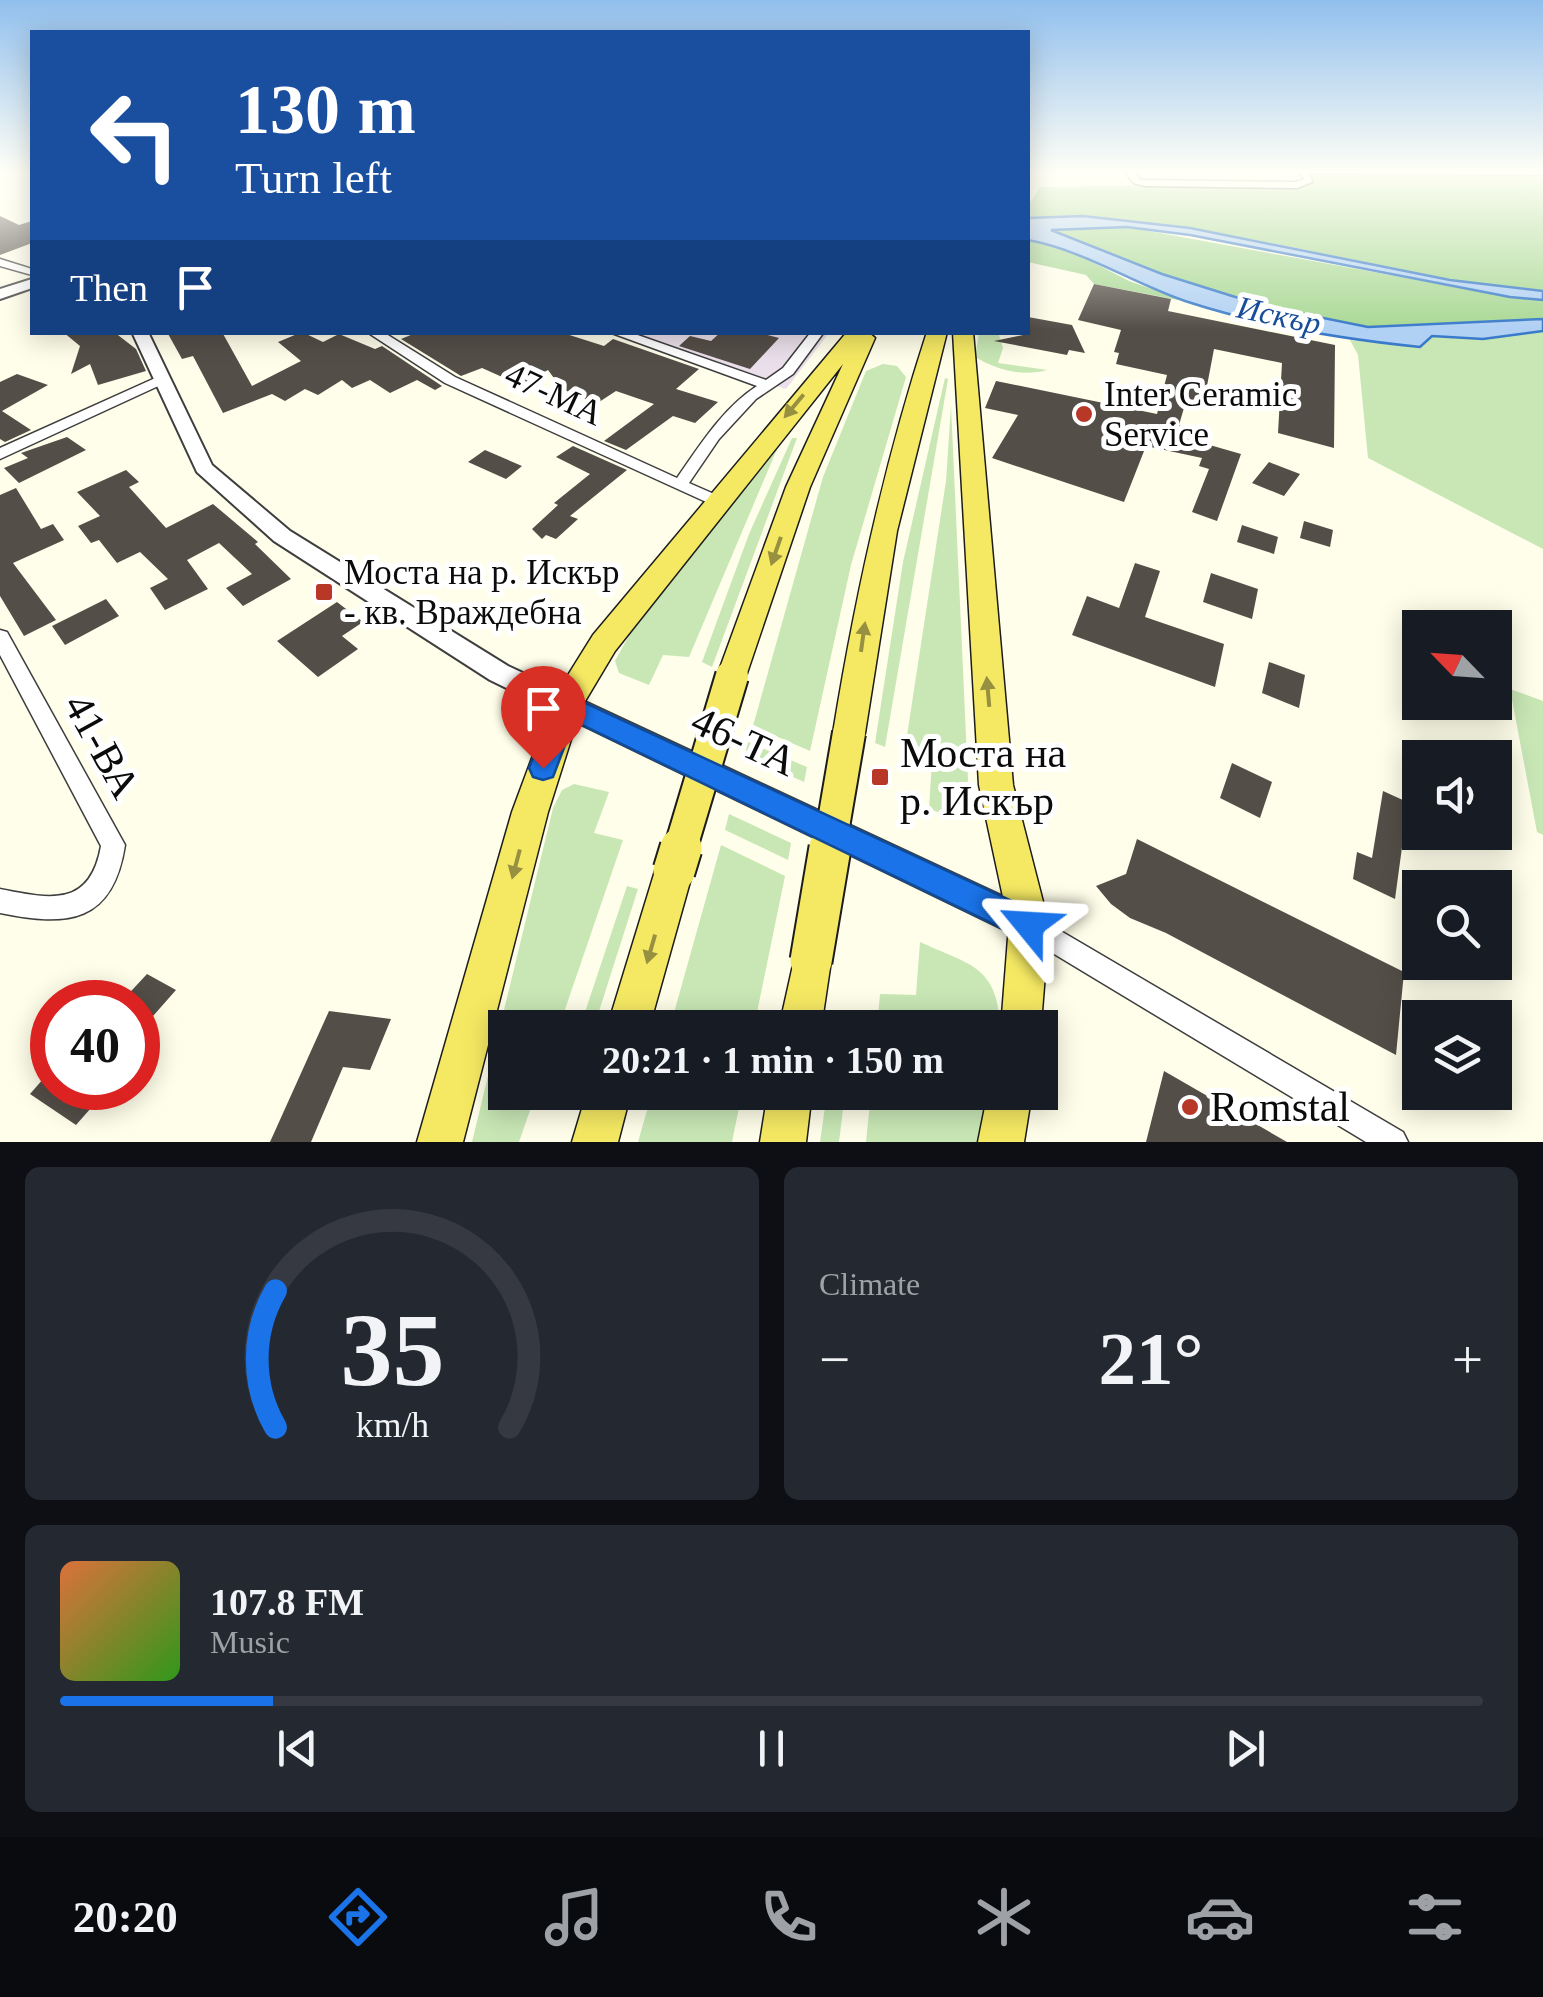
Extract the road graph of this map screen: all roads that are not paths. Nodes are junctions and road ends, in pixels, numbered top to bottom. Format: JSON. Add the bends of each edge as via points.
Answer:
{"nodes":[{"id":1,"x":0,"y":262,"type":"edge"},
{"id":2,"x":30,"y":271,"type":"edge"},
{"id":3,"x":30,"y":284,"type":"edge"},
{"id":4,"x":0,"y":294,"type":"edge"},
{"id":5,"x":141,"y":335,"type":"edge"},
{"id":6,"x":379,"y":335,"type":"edge"},
{"id":7,"x":624,"y":335,"type":"edge"},
{"id":8,"x":816,"y":335,"type":"edge"},
{"id":9,"x":855,"y":335,"type":"edge"},
{"id":10,"x":867,"y":335,"type":"edge"},
{"id":11,"x":936,"y":335,"type":"edge"},
{"id":12,"x":964,"y":335,"type":"edge"},
{"id":13,"x":162,"y":379,"type":"junction"},
{"id":14,"x":768,"y":385,"type":"junction"},
{"id":15,"x":0,"y":454,"type":"edge"},
{"id":16,"x":680,"y":485,"type":"junction"},
{"id":17,"x":715,"y":502,"type":"junction"},
{"id":18,"x":0,"y":638,"type":"edge"},
{"id":19,"x":566,"y":705,"type":"junction"},
{"id":20,"x":0,"y":902,"type":"edge"},
{"id":21,"x":1029,"y":925,"type":"junction"},
{"id":22,"x":633,"y":1010,"type":"edge"},
{"id":23,"x":803,"y":1010,"type":"edge"},
{"id":24,"x":1023,"y":1010,"type":"edge"},
{"id":25,"x":604,"y":1110,"type":"edge"},
{"id":26,"x":787,"y":1110,"type":"edge"},
{"id":27,"x":1007,"y":1110,"type":"edge"},
{"id":28,"x":440,"y":1142,"type":"edge"},
{"id":29,"x":595,"y":1142,"type":"edge"},
{"id":30,"x":782,"y":1142,"type":"edge"},
{"id":31,"x":1001,"y":1142,"type":"edge"},
{"id":32,"x":1393,"y":1142,"type":"edge"}],
"edges":[{"from":1,"to":2,"type":"street"},
{"from":3,"to":4,"type":"street"},
{"from":5,"to":13,"type":"street","name":"46-ТА"},
{"from":6,"to":16,"type":"street","name":"47-МА","via":[[450,380]]},
{"from":7,"to":14,"type":"street"},
{"from":8,"to":14,"type":"street"},
{"from":9,"to":17,"type":"main road","one_way":true},
{"from":10,"to":22,"type":"main road","one_way":true,"bridge":true,"via":[[798,487],[732,676]]},
{"from":23,"to":11,"type":"main road","one_way":true,"bridge":true,"via":[[872,581],[899,453]]},
{"from":21,"to":12,"type":"main road","one_way":true,"via":[[996,785]]},
{"from":13,"to":15,"type":"street"},
{"from":13,"to":19,"type":"street","name":"46-ТА","via":[[204,468],[282,536],[499,673]]},
{"from":14,"to":16,"type":"street","via":[[714,436]]},
{"from":16,"to":17,"type":"street","name":"47-МА"},
{"from":17,"to":19,"type":"main road","via":[[604,643]]},
{"from":18,"to":20,"type":"street","name":"41-ВА","via":[[113,845],[112,869],[96,893],[66,909]]},
{"from":19,"to":21,"type":"street","name":"46-ТА"},
{"from":19,"to":28,"type":"main road","one_way":true},
{"from":21,"to":24,"type":"main road"},
{"from":21,"to":32,"type":"street","name":"46-ТА"},
{"from":25,"to":29,"type":"main road"},
{"from":26,"to":30,"type":"main road"},
{"from":27,"to":31,"type":"main road"}]}
